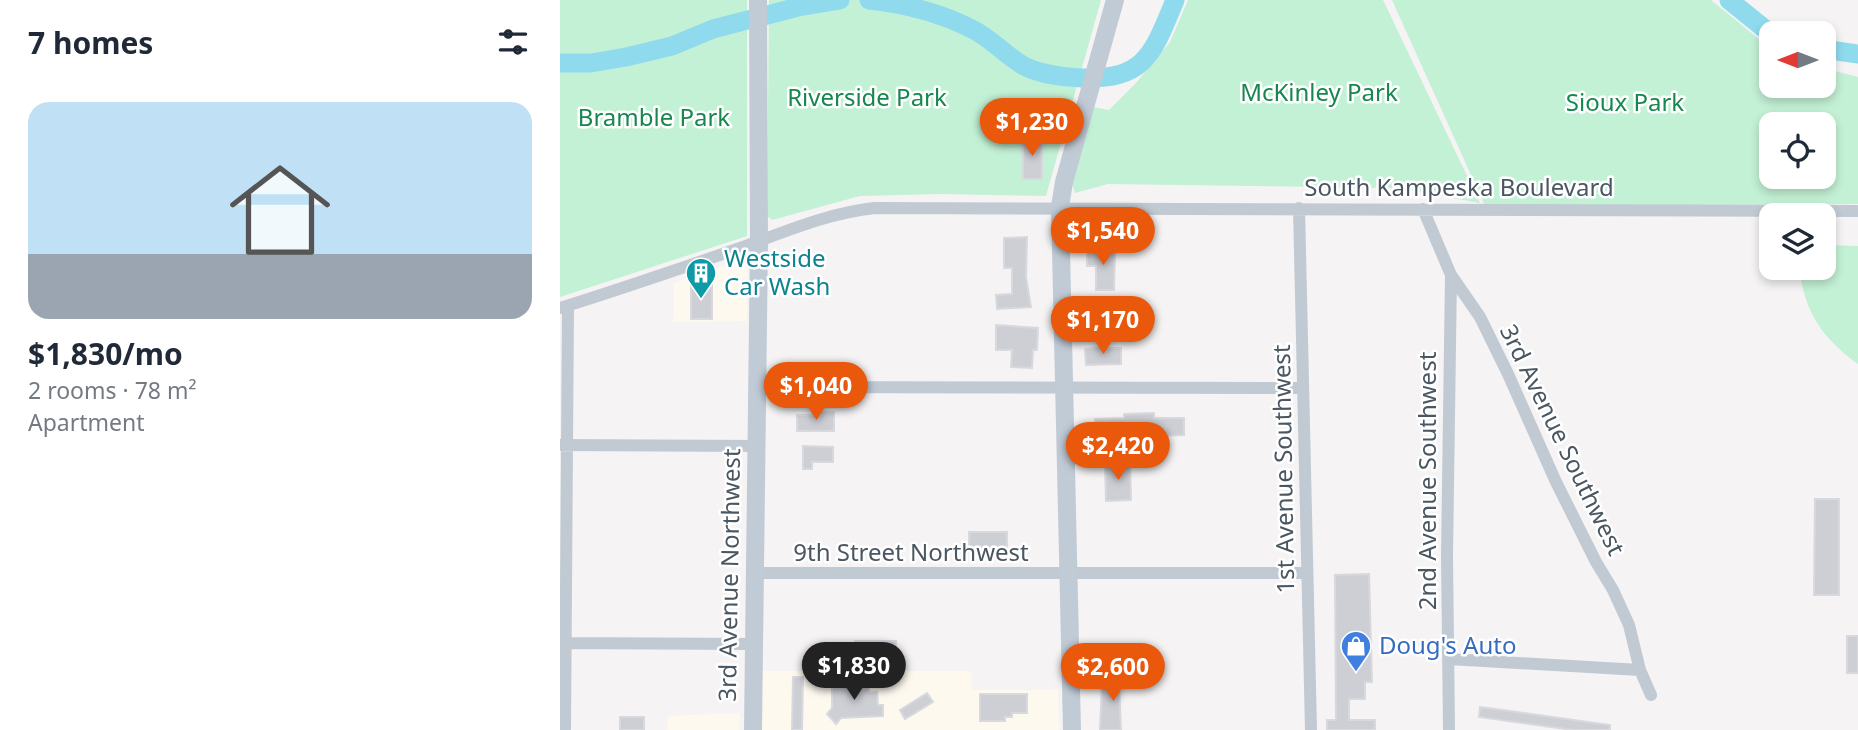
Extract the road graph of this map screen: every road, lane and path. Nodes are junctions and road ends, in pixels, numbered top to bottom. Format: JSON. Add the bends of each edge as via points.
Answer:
{"nodes":[{"id":1,"x":758,"y":0,"type":"edge"},
{"id":2,"x":1115,"y":0,"type":"edge"},
{"id":3,"x":1060,"y":207,"type":"junction"},
{"id":4,"x":1299,"y":208,"type":"junction"},
{"id":5,"x":1423,"y":209,"type":"junction"},
{"id":6,"x":1858,"y":211,"type":"edge"},
{"id":7,"x":759,"y":241,"type":"junction"},
{"id":8,"x":1451,"y":275,"type":"junction"},
{"id":9,"x":564,"y":307,"type":"edge"},
{"id":10,"x":757,"y":387,"type":"junction"},
{"id":11,"x":1063,"y":387,"type":"junction"},
{"id":12,"x":1303,"y":388,"type":"junction"},
{"id":13,"x":564,"y":445,"type":"edge"},
{"id":14,"x":757,"y":446,"type":"junction"},
{"id":15,"x":754,"y":573,"type":"junction"},
{"id":16,"x":1307,"y":573,"type":"junction"},
{"id":17,"x":1068,"y":574,"type":"junction"},
{"id":18,"x":563,"y":643,"type":"edge"},
{"id":19,"x":754,"y":644,"type":"junction"},
{"id":20,"x":1449,"y":659,"type":"junction"},
{"id":21,"x":1640,"y":670,"type":"junction"},
{"id":22,"x":1651,"y":695,"type":"dead end"},
{"id":23,"x":565,"y":730,"type":"edge"},
{"id":24,"x":752,"y":730,"type":"edge"},
{"id":25,"x":1072,"y":730,"type":"edge"},
{"id":26,"x":1311,"y":730,"type":"edge"},
{"id":27,"x":1449,"y":730,"type":"edge"}],
"edges":[{"from":1,"to":7,"type":"main road","name":"3rd Avenue Northwest"},
{"from":2,"to":3,"type":"main road","via":[[1063,182]]},
{"from":3,"to":4,"type":"street","name":"South Kampeska Boulevard"},
{"from":3,"to":7,"type":"street","name":"South Kampeska Boulevard","via":[[875,208],[831,215]]},
{"from":3,"to":11,"type":"main road"},
{"from":4,"to":5,"type":"street","name":"South Kampeska Boulevard"},
{"from":4,"to":12,"type":"street","name":"1st Avenue Southwest"},
{"from":5,"to":6,"type":"street","name":"South Kampeska Boulevard"},
{"from":5,"to":8,"type":"street","name":"3rd Avenue Southwest"},
{"from":7,"to":9,"type":"street","name":"South Kampeska Boulevard"},
{"from":7,"to":10,"type":"main road","name":"3rd Avenue Northwest"},
{"from":8,"to":20,"type":"street","name":"2nd Avenue Southwest"},
{"from":8,"to":21,"type":"street","name":"3rd Avenue Southwest","via":[[1480,317],[1556,482],[1613,590],[1629,625]]},
{"from":9,"to":13,"type":"street"},
{"from":10,"to":11,"type":"street"},
{"from":10,"to":14,"type":"main road","name":"3rd Avenue Northwest"},
{"from":11,"to":12,"type":"street"},
{"from":11,"to":17,"type":"main road"},
{"from":12,"to":16,"type":"street","name":"1st Avenue Southwest"},
{"from":13,"to":14,"type":"street"},
{"from":13,"to":18,"type":"street"},
{"from":14,"to":15,"type":"main road","name":"3rd Avenue Northwest"},
{"from":15,"to":17,"type":"street","name":"9th Street Northwest"},
{"from":15,"to":19,"type":"main road","name":"3rd Avenue Northwest"},
{"from":16,"to":17,"type":"street","name":"9th Street Northwest"},
{"from":16,"to":26,"type":"street","name":"1st Avenue Southwest"},
{"from":17,"to":25,"type":"main road"},
{"from":18,"to":19,"type":"street"},
{"from":18,"to":23,"type":"street"},
{"from":19,"to":24,"type":"main road","name":"3rd Avenue Northwest"},
{"from":20,"to":21,"type":"street"},
{"from":20,"to":27,"type":"street","name":"2nd Avenue Southwest"},
{"from":21,"to":22,"type":"street","name":"3rd Avenue Southwest"}]}
